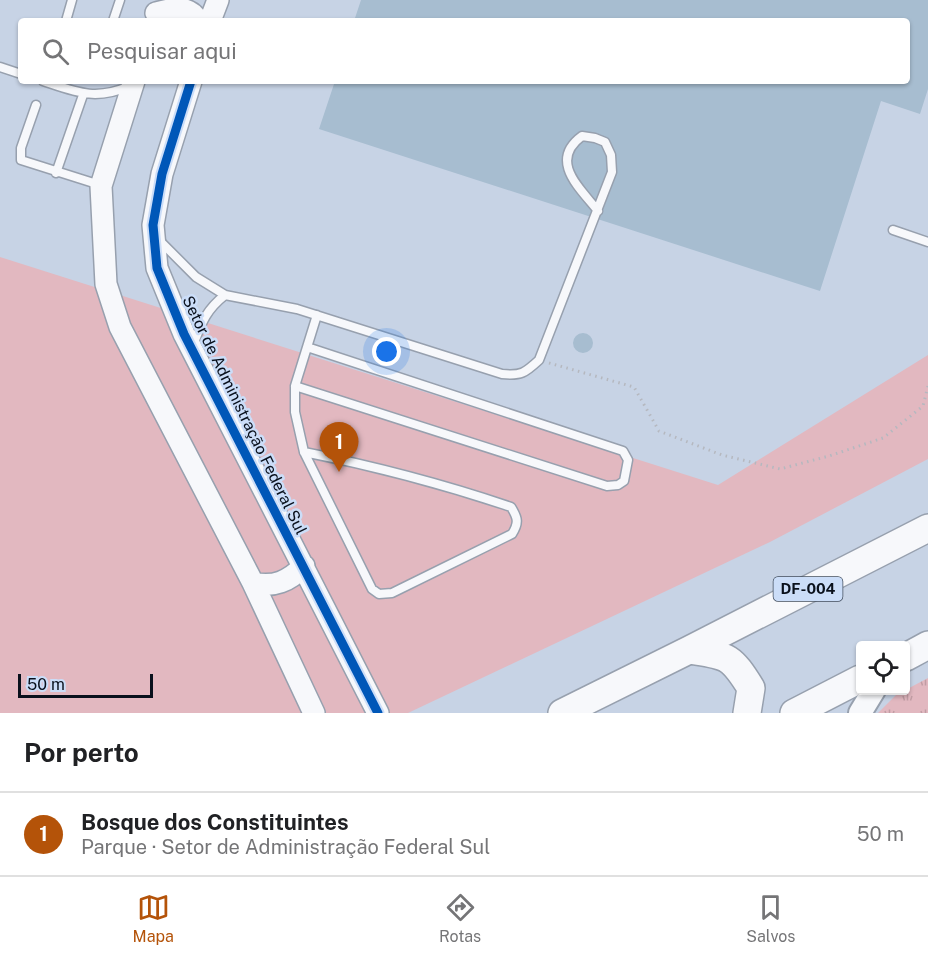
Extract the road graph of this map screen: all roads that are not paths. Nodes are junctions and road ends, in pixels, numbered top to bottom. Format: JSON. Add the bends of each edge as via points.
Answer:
{"nodes":[{"id":1,"x":72,"y":0,"type":"edge"},
{"id":2,"x":120,"y":0,"type":"edge"},
{"id":3,"x":218,"y":0,"type":"edge"},
{"id":4,"x":157,"y":11,"type":"edge"},
{"id":5,"x":67,"y":18,"type":"edge"},
{"id":6,"x":114,"y":18,"type":"edge"},
{"id":7,"x":196,"y":18,"type":"edge"},
{"id":8,"x":211,"y":18,"type":"edge"},
{"id":9,"x":0,"y":67,"type":"edge"},
{"id":10,"x":18,"y":73,"type":"edge"},
{"id":11,"x":52,"y":84,"type":"edge"},
{"id":12,"x":131,"y":84,"type":"edge"},
{"id":13,"x":133,"y":84,"type":"edge"},
{"id":14,"x":190,"y":84,"type":"edge"},
{"id":15,"x":83,"y":94,"type":"junction"},
{"id":16,"x":36,"y":105,"type":"dead end"},
{"id":17,"x":56,"y":173,"type":"junction"},
{"id":18,"x":101,"y":186,"type":"junction"},
{"id":19,"x":598,"y":211,"type":"junction"},
{"id":20,"x":893,"y":230,"type":"dead end"},
{"id":21,"x":154,"y":234,"type":"junction"},
{"id":22,"x":928,"y":242,"type":"edge"},
{"id":23,"x":225,"y":295,"type":"junction"},
{"id":24,"x":317,"y":315,"type":"junction"},
{"id":25,"x":307,"y":347,"type":"junction"},
{"id":26,"x":192,"y":348,"type":"junction"},
{"id":27,"x":295,"y":386,"type":"junction"},
{"id":28,"x":304,"y":452,"type":"junction"},
{"id":29,"x":928,"y":528,"type":"edge"},
{"id":30,"x":304,"y":566,"type":"junction"},
{"id":31,"x":253,"y":583,"type":"junction"},
{"id":32,"x":928,"y":645,"type":"edge"},
{"id":33,"x":689,"y":650,"type":"junction"},
{"id":34,"x":910,"y":655,"type":"edge"},
{"id":35,"x":856,"y":682,"type":"edge"},
{"id":36,"x":871,"y":695,"type":"edge"},
{"id":37,"x":314,"y":713,"type":"edge"},
{"id":38,"x":378,"y":713,"type":"edge"},
{"id":39,"x":562,"y":713,"type":"edge"},
{"id":40,"x":747,"y":713,"type":"edge"},
{"id":41,"x":794,"y":713,"type":"edge"},
{"id":42,"x":860,"y":713,"type":"edge"}],
"edges":[{"from":1,"to":5,"type":"lane"},
{"from":2,"to":6,"type":"lane"},
{"from":3,"to":8,"type":"street"},
{"from":4,"to":7,"type":"street","via":[[184,10]]},
{"from":9,"to":10,"type":"lane"},
{"from":11,"to":15,"type":"lane"},
{"from":12,"to":15,"type":"lane","via":[[114,93]]},
{"from":13,"to":18,"type":"street"},
{"from":14,"to":21,"type":"street","name":"Setor de Administração Federal Sul","via":[[162,174]]},
{"from":15,"to":17,"type":"lane"},
{"from":16,"to":17,"type":"lane","via":[[21,148],[21,160]]},
{"from":17,"to":18,"type":"lane"},
{"from":18,"to":31,"type":"street","via":[[106,284],[120,327]]},
{"from":19,"to":19,"type":"lane","via":[[612,172],[611,155],[604,142],[582,136],[567,154],[566,166]]},
{"from":19,"to":24,"type":"lane","via":[[539,360],[517,375],[502,374]]},
{"from":20,"to":22,"type":"lane"},
{"from":21,"to":23,"type":"lane","via":[[196,277]]},
{"from":21,"to":26,"type":"street","name":"Setor de Administração Federal Sul","via":[[157,268]]},
{"from":23,"to":24,"type":"lane"},
{"from":23,"to":26,"type":"lane","via":[[204,317]]},
{"from":24,"to":25,"type":"lane"},
{"from":25,"to":27,"type":"lane"},
{"from":25,"to":27,"type":"lane","via":[[623,451],[628,460],[624,481],[607,486]]},
{"from":26,"to":30,"type":"street","name":"Setor de Administração Federal Sul"},
{"from":27,"to":28,"type":"lane","via":[[295,412]]},
{"from":28,"to":28,"type":"lane","via":[[372,589],[379,594],[392,593],[502,539],[517,526],[518,517],[511,507],[351,461]]},
{"from":29,"to":33,"type":"highway","number":"DF-004"},
{"from":30,"to":31,"type":"street","via":[[279,583]]},
{"from":30,"to":38,"type":"street","name":"Setor de Administração Federal Sul"},
{"from":31,"to":37,"type":"street"},
{"from":32,"to":34,"type":"highway"},
{"from":33,"to":39,"type":"highway","number":"DF-004"},
{"from":33,"to":40,"type":"highway","via":[[720,655],[736,664],[751,688]]},
{"from":35,"to":41,"type":"highway"},
{"from":36,"to":42,"type":"main road"}]}
